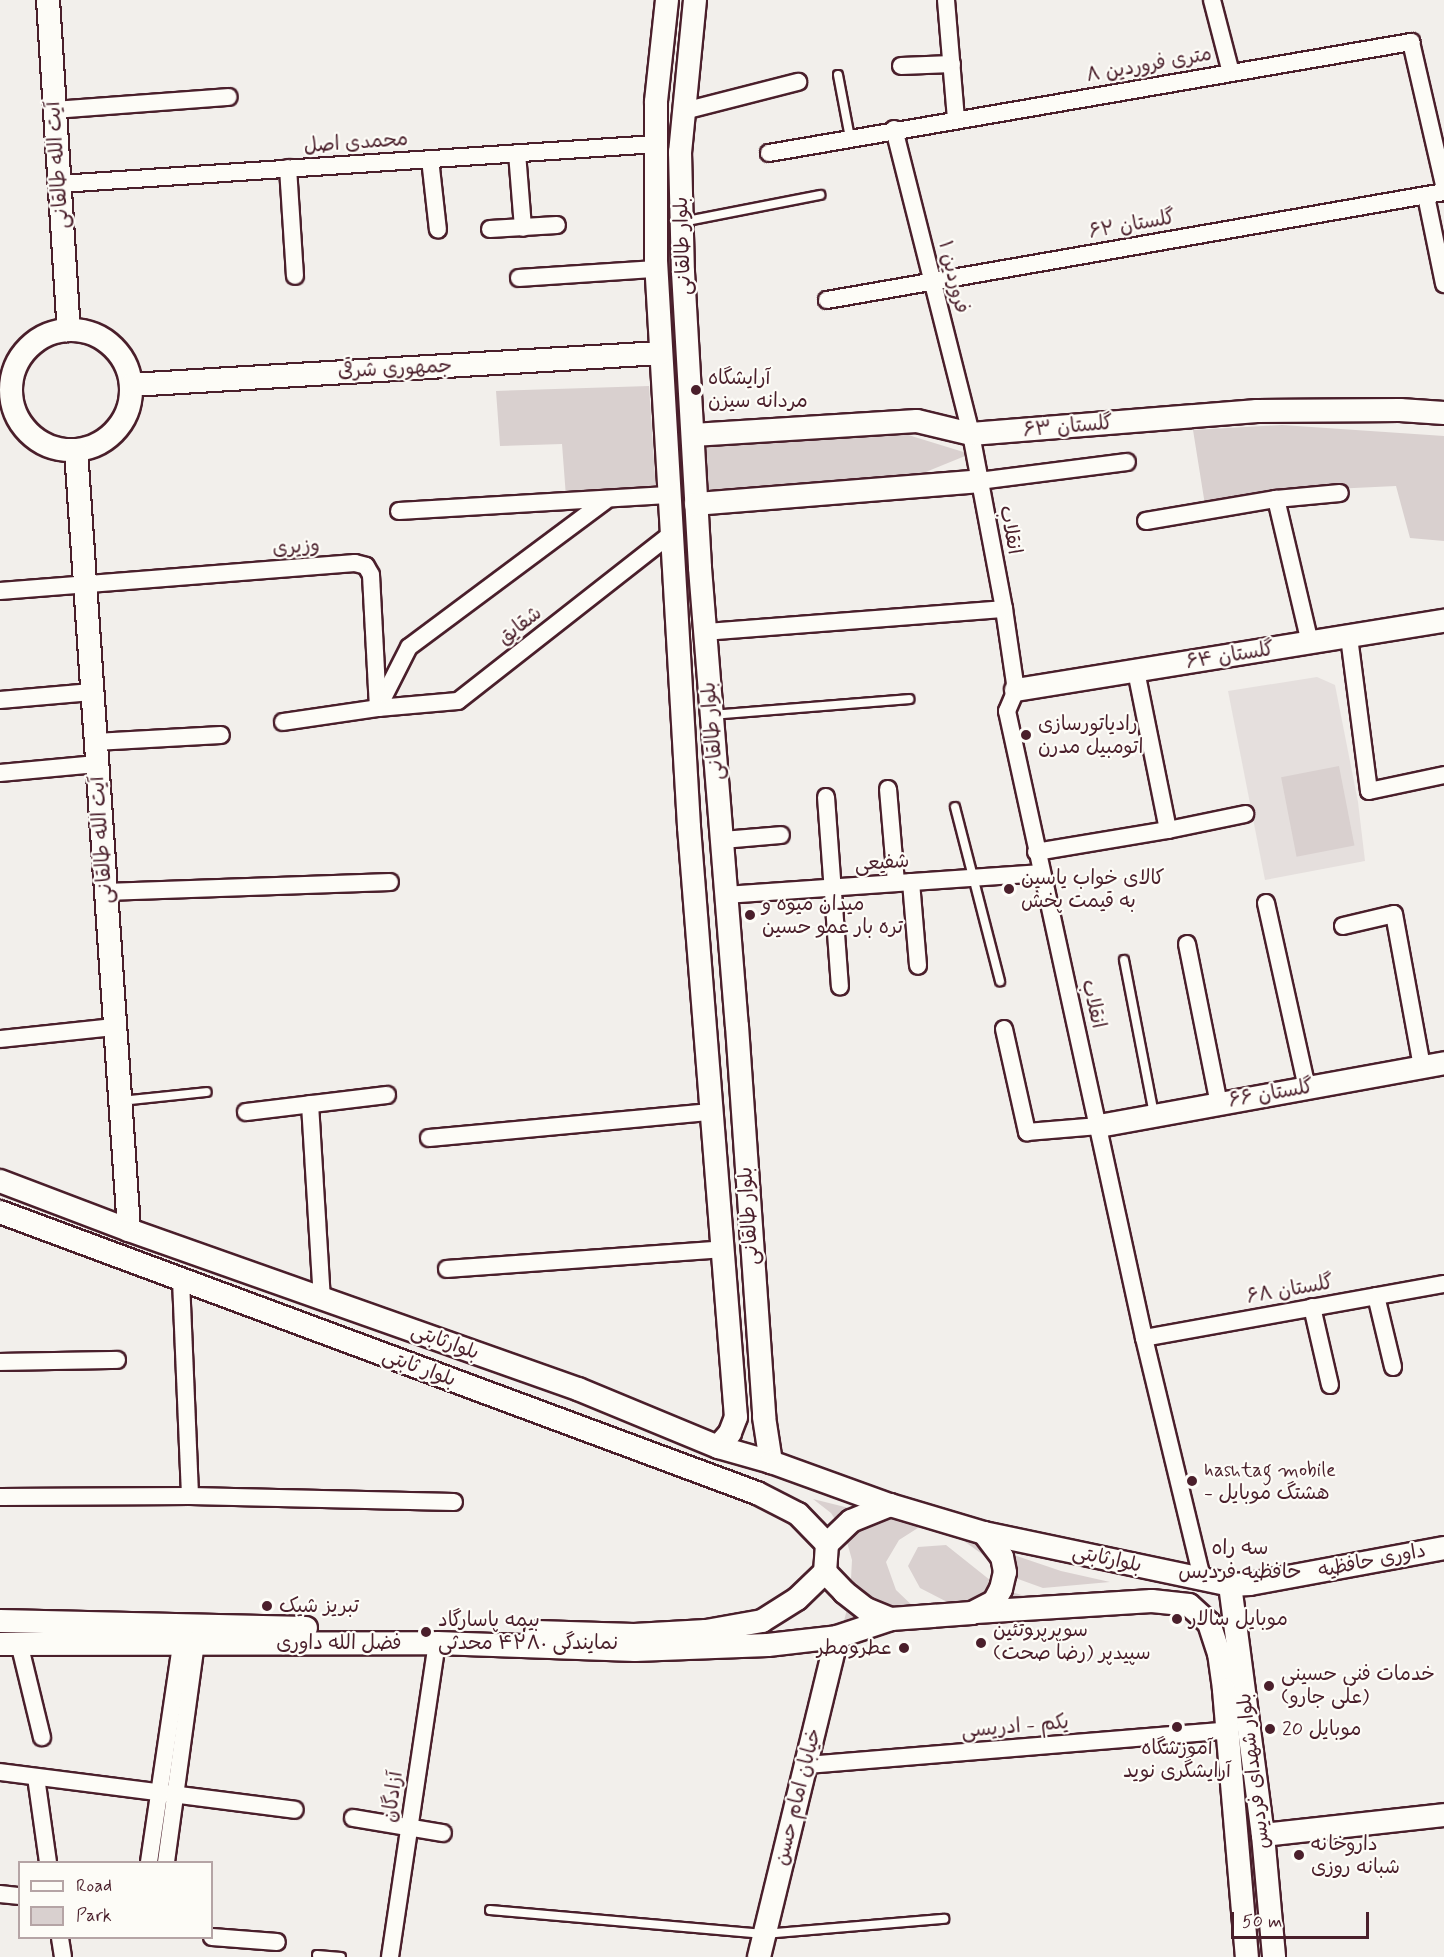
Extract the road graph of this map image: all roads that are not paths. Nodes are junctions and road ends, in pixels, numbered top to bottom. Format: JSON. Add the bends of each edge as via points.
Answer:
{"nodes":[{"id":1,"x":48,"y":0,"type":"edge"},
{"id":2,"x":667,"y":0,"type":"edge"},
{"id":3,"x":695,"y":0,"type":"edge"},
{"id":4,"x":946,"y":0,"type":"edge"},
{"id":5,"x":1212,"y":0,"type":"edge"},
{"id":6,"x":952,"y":64,"type":"junction"},
{"id":7,"x":901,"y":66,"type":"dead end"},
{"id":8,"x":1231,"y":73,"type":"junction"},
{"id":9,"x":838,"y":75,"type":"dead end"},
{"id":10,"x":798,"y":82,"type":"dead end"},
{"id":11,"x":229,"y":96,"type":"dead end"},
{"id":12,"x":55,"y":110,"type":"junction"},
{"id":13,"x":684,"y":111,"type":"junction"},
{"id":14,"x":956,"y":119,"type":"junction"},
{"id":15,"x":894,"y":129,"type":"junction"},
{"id":16,"x":850,"y":138,"type":"junction"},
{"id":17,"x":656,"y":144,"type":"junction"},
{"id":18,"x":518,"y":153,"type":"junction"},
{"id":19,"x":769,"y":153,"type":"dead end"},
{"id":20,"x":430,"y":159,"type":"junction"},
{"id":21,"x":288,"y":168,"type":"junction"},
{"id":22,"x":60,"y":184,"type":"junction"},
{"id":23,"x":1444,"y":185,"type":"edge"},
{"id":24,"x":1444,"y":192,"type":"edge"},
{"id":25,"x":820,"y":195,"type":"dead end"},
{"id":26,"x":1426,"y":196,"type":"junction"},
{"id":27,"x":682,"y":222,"type":"junction"},
{"id":28,"x":557,"y":225,"type":"dead end"},
{"id":29,"x":524,"y":228,"type":"junction"},
{"id":30,"x":490,"y":229,"type":"dead end"},
{"id":31,"x":438,"y":230,"type":"dead end"},
{"id":32,"x":656,"y":269,"type":"junction"},
{"id":33,"x":295,"y":276,"type":"dead end"},
{"id":34,"x":519,"y":278,"type":"dead end"},
{"id":35,"x":932,"y":282,"type":"junction"},
{"id":36,"x":1444,"y":284,"type":"edge"},
{"id":37,"x":827,"y":300,"type":"dead end"},
{"id":38,"x":69,"y":330,"type":"junction"},
{"id":39,"x":660,"y":354,"type":"junction"},
{"id":40,"x":131,"y":385,"type":"junction"},
{"id":41,"x":5,"y":397,"type":"edge"},
{"id":42,"x":1444,"y":413,"type":"edge"},
{"id":43,"x":971,"y":434,"type":"junction"},
{"id":44,"x":693,"y":435,"type":"junction"},
{"id":45,"x":76,"y":450,"type":"junction"},
{"id":46,"x":1127,"y":462,"type":"dead end"},
{"id":47,"x":979,"y":481,"type":"junction"},
{"id":48,"x":1340,"y":494,"type":"dead end"},
{"id":49,"x":668,"y":495,"type":"junction"},
{"id":50,"x":1276,"y":499,"type":"junction"},
{"id":51,"x":605,"y":501,"type":"junction"},
{"id":52,"x":696,"y":504,"type":"junction"},
{"id":53,"x":399,"y":511,"type":"dead end"},
{"id":54,"x":1146,"y":521,"type":"dead end"},
{"id":55,"x":670,"y":535,"type":"junction"},
{"id":56,"x":85,"y":585,"type":"junction"},
{"id":57,"x":0,"y":591,"type":"edge"},
{"id":58,"x":1004,"y":609,"type":"junction"},
{"id":59,"x":1444,"y":621,"type":"edge"},
{"id":60,"x":705,"y":632,"type":"junction"},
{"id":61,"x":1349,"y":637,"type":"junction"},
{"id":62,"x":1310,"y":643,"type":"junction"},
{"id":63,"x":1136,"y":671,"type":"junction"},
{"id":64,"x":1016,"y":690,"type":"junction"},
{"id":65,"x":92,"y":692,"type":"junction"},
{"id":66,"x":909,"y":699,"type":"dead end"},
{"id":67,"x":0,"y":700,"type":"edge"},
{"id":68,"x":378,"y":708,"type":"junction"},
{"id":69,"x":711,"y":715,"type":"junction"},
{"id":70,"x":283,"y":722,"type":"dead end"},
{"id":71,"x":221,"y":735,"type":"dead end"},
{"id":72,"x":96,"y":753,"type":"junction"},
{"id":73,"x":0,"y":773,"type":"edge"},
{"id":74,"x":1444,"y":775,"type":"edge"},
{"id":75,"x":888,"y":789,"type":"dead end"},
{"id":76,"x":826,"y":797,"type":"dead end"},
{"id":77,"x":955,"y":807,"type":"dead end"},
{"id":78,"x":1245,"y":814,"type":"dead end"},
{"id":79,"x":1168,"y":830,"type":"junction"},
{"id":80,"x":781,"y":835,"type":"dead end"},
{"id":81,"x":722,"y":840,"type":"junction"},
{"id":82,"x":1036,"y":852,"type":"junction"},
{"id":83,"x":1041,"y":873,"type":"junction"},
{"id":84,"x":973,"y":877,"type":"junction"},
{"id":85,"x":390,"y":882,"type":"dead end"},
{"id":86,"x":903,"y":883,"type":"junction"},
{"id":87,"x":833,"y":888,"type":"junction"},
{"id":88,"x":106,"y":892,"type":"junction"},
{"id":89,"x":726,"y":895,"type":"junction"},
{"id":90,"x":1266,"y":903,"type":"dead end"},
{"id":91,"x":1342,"y":926,"type":"dead end"},
{"id":92,"x":1187,"y":944,"type":"dead end"},
{"id":93,"x":1124,"y":960,"type":"dead end"},
{"id":94,"x":918,"y":966,"type":"dead end"},
{"id":95,"x":1000,"y":981,"type":"dead end"},
{"id":96,"x":840,"y":986,"type":"dead end"},
{"id":97,"x":115,"y":1027,"type":"junction"},
{"id":98,"x":1004,"y":1029,"type":"dead end"},
{"id":99,"x":0,"y":1039,"type":"edge"},
{"id":100,"x":1444,"y":1063,"type":"edge"},
{"id":101,"x":1422,"y":1067,"type":"junction"},
{"id":102,"x":1307,"y":1088,"type":"junction"},
{"id":103,"x":207,"y":1092,"type":"dead end"},
{"id":104,"x":387,"y":1095,"type":"dead end"},
{"id":105,"x":120,"y":1101,"type":"junction"},
{"id":106,"x":310,"y":1104,"type":"junction"},
{"id":107,"x":1219,"y":1104,"type":"junction"},
{"id":108,"x":246,"y":1112,"type":"dead end"},
{"id":109,"x":711,"y":1112,"type":"junction"},
{"id":110,"x":1154,"y":1115,"type":"junction"},
{"id":111,"x":1099,"y":1126,"type":"junction"},
{"id":112,"x":429,"y":1138,"type":"dead end"},
{"id":113,"x":0,"y":1181,"type":"edge"},
{"id":114,"x":0,"y":1212,"type":"edge"},
{"id":115,"x":129,"y":1230,"type":"junction"},
{"id":116,"x":723,"y":1249,"type":"junction"},
{"id":117,"x":447,"y":1269,"type":"dead end"},
{"id":118,"x":181,"y":1280,"type":"junction"},
{"id":119,"x":1444,"y":1284,"type":"edge"},
{"id":120,"x":1376,"y":1296,"type":"junction"},
{"id":121,"x":322,"y":1298,"type":"junction"},
{"id":122,"x":345,"y":1307,"type":"junction"},
{"id":123,"x":1312,"y":1307,"type":"junction"},
{"id":124,"x":308,"y":1326,"type":"junction"},
{"id":125,"x":334,"y":1337,"type":"junction"},
{"id":126,"x":1144,"y":1338,"type":"junction"},
{"id":127,"x":117,"y":1360,"type":"dead end"},
{"id":128,"x":0,"y":1362,"type":"edge"},
{"id":129,"x":1393,"y":1367,"type":"dead end"},
{"id":130,"x":1330,"y":1384,"type":"dead end"},
{"id":131,"x":736,"y":1417,"type":"junction"},
{"id":132,"x":764,"y":1417,"type":"junction"},
{"id":133,"x":718,"y":1447,"type":"junction"},
{"id":134,"x":771,"y":1462,"type":"junction"},
{"id":135,"x":190,"y":1496,"type":"junction"},
{"id":136,"x":0,"y":1497,"type":"edge"},
{"id":137,"x":454,"y":1502,"type":"dead end"},
{"id":138,"x":890,"y":1505,"type":"junction"},
{"id":139,"x":984,"y":1533,"type":"junction"},
{"id":140,"x":827,"y":1544,"type":"junction"},
{"id":141,"x":1444,"y":1548,"type":"edge"},
{"id":142,"x":825,"y":1572,"type":"junction"},
{"id":143,"x":1203,"y":1581,"type":"junction"},
{"id":144,"x":1230,"y":1585,"type":"junction"},
{"id":145,"x":972,"y":1613,"type":"junction"},
{"id":146,"x":891,"y":1619,"type":"junction"},
{"id":147,"x":0,"y":1621,"type":"edge"},
{"id":148,"x":837,"y":1637,"type":"junction"},
{"id":149,"x":436,"y":1643,"type":"junction"},
{"id":150,"x":10,"y":1644,"type":"edge"},
{"id":151,"x":189,"y":1644,"type":"junction"},
{"id":152,"x":1228,"y":1730,"type":"junction"},
{"id":153,"x":42,"y":1737,"type":"dead end"},
{"id":154,"x":806,"y":1765,"type":"junction"},
{"id":155,"x":0,"y":1772,"type":"edge"},
{"id":156,"x":36,"y":1777,"type":"junction"},
{"id":157,"x":169,"y":1794,"type":"junction"},
{"id":158,"x":295,"y":1810,"type":"dead end"},
{"id":159,"x":1444,"y":1815,"type":"edge"},
{"id":160,"x":353,"y":1818,"type":"dead end"},
{"id":161,"x":410,"y":1827,"type":"junction"},
{"id":162,"x":443,"y":1833,"type":"dead end"},
{"id":163,"x":1263,"y":1835,"type":"junction"},
{"id":164,"x":48,"y":1861,"type":"edge"},
{"id":165,"x":150,"y":1861,"type":"edge"},
{"id":166,"x":166,"y":1861,"type":"edge"},
{"id":167,"x":0,"y":1894,"type":"edge"},
{"id":168,"x":18,"y":1896,"type":"edge"},
{"id":169,"x":490,"y":1910,"type":"dead end"},
{"id":170,"x":945,"y":1919,"type":"dead end"},
{"id":171,"x":764,"y":1934,"type":"junction"},
{"id":172,"x":213,"y":1937,"type":"edge"},
{"id":173,"x":60,"y":1939,"type":"edge"},
{"id":174,"x":277,"y":1942,"type":"dead end"},
{"id":175,"x":317,"y":1954,"type":"dead end"},
{"id":176,"x":63,"y":1957,"type":"edge"},
{"id":177,"x":341,"y":1957,"type":"edge"},
{"id":178,"x":390,"y":1957,"type":"edge"},
{"id":179,"x":759,"y":1957,"type":"edge"},
{"id":180,"x":1247,"y":1957,"type":"edge"},
{"id":181,"x":1274,"y":1957,"type":"edge"}],
"edges":[{"from":1,"to":12,"type":"main road","name":"آیت الله طالقانی"},
{"from":2,"to":17,"type":"main road","name":"بلوار طالقانی","via":[[656,102]]},
{"from":3,"to":13,"type":"main road","name":"بلوار طالقانی"},
{"from":4,"to":6,"type":"street"},
{"from":5,"to":8,"type":"street"},
{"from":6,"to":7,"type":"street"},
{"from":6,"to":14,"type":"street"},
{"from":8,"to":14,"type":"street","name":"۸ متری فروردین"},
{"from":8,"to":23,"type":"street","name":"۸ متری فروردین","via":[[1411,42]]},
{"from":9,"to":16,"type":"lane"},
{"from":10,"to":13,"type":"street"},
{"from":11,"to":12,"type":"street"},
{"from":12,"to":22,"type":"main road","name":"آیت الله طالقانی"},
{"from":13,"to":27,"type":"main road","name":"بلوار طالقانی","via":[[680,152]]},
{"from":14,"to":15,"type":"street","name":"۸ متری فروردین"},
{"from":15,"to":16,"type":"street","name":"۸ متری فروردین"},
{"from":15,"to":35,"type":"street","name":"فروردین ۱"},
{"from":16,"to":19,"type":"street","name":"۸ متری فروردین"},
{"from":17,"to":18,"type":"street","name":"محمدی اصل"},
{"from":17,"to":32,"type":"main road","name":"بلوار طالقانی"},
{"from":18,"to":20,"type":"street","name":"محمدی اصل"},
{"from":18,"to":29,"type":"street"},
{"from":20,"to":21,"type":"street","name":"محمدی اصل"},
{"from":20,"to":31,"type":"street"},
{"from":21,"to":22,"type":"street","name":"محمدی اصل"},
{"from":21,"to":33,"type":"street"},
{"from":22,"to":38,"type":"main road","name":"آیت الله طالقانی"},
{"from":24,"to":26,"type":"street","name":"گلستان ۶۲"},
{"from":25,"to":27,"type":"lane"},
{"from":26,"to":35,"type":"street","name":"گلستان ۶۲"},
{"from":26,"to":36,"type":"street"},
{"from":27,"to":44,"type":"main road","name":"بلوار طالقانی"},
{"from":28,"to":29,"type":"street"},
{"from":29,"to":30,"type":"street"},
{"from":32,"to":34,"type":"street"},
{"from":32,"to":39,"type":"main road","name":"بلوار طالقانی"},
{"from":35,"to":37,"type":"street","name":"گلستان ۶۲"},
{"from":35,"to":43,"type":"street","name":"فروردین ۱"},
{"from":38,"to":40,"type":"main road","via":[[96,336],[118,352]]},
{"from":38,"to":41,"type":"main road","via":[[32,344],[15,368]]},
{"from":39,"to":40,"type":"main road","name":"جمهوری شرقی"},
{"from":39,"to":49,"type":"main road","name":"بلوار طالقانی"},
{"from":40,"to":45,"type":"main road","via":[[130,404],[122,422],[102,441]]},
{"from":41,"to":45,"type":"main road","via":[[20,422],[40,442],[57,449]]},
{"from":42,"to":43,"type":"main road","name":"گلستان ۶۳","via":[[1257,411]]},
{"from":43,"to":44,"type":"main road","name":"گلستان ۶۳","via":[[917,421]]},
{"from":43,"to":47,"type":"street","name":"انقلاب"},
{"from":44,"to":52,"type":"main road","name":"بلوار طالقانی"},
{"from":45,"to":56,"type":"main road","name":"آیت الله طالقانی"},
{"from":46,"to":47,"type":"street","name":"گلستان ۶۳"},
{"from":47,"to":52,"type":"main road","name":"گلستان ۶۳"},
{"from":47,"to":58,"type":"street","name":"انقلاب"},
{"from":48,"to":50,"type":"street"},
{"from":49,"to":51,"type":"street"},
{"from":49,"to":55,"type":"main road","name":"بلوار طالقانی"},
{"from":50,"to":54,"type":"street"},
{"from":50,"to":62,"type":"street"},
{"from":51,"to":53,"type":"street"},
{"from":51,"to":68,"type":"street","via":[[409,647]]},
{"from":52,"to":60,"type":"main road","name":"بلوار طالقانی"},
{"from":55,"to":68,"type":"street","name":"شقایق","via":[[458,701]]},
{"from":55,"to":109,"type":"main road","name":"بلوار طالقانی"},
{"from":56,"to":57,"type":"street"},
{"from":56,"to":65,"type":"main road","name":"آیت الله طالقانی"},
{"from":56,"to":68,"type":"street","name":"وزیری","via":[[355,563],[366,566],[371,575]]},
{"from":58,"to":60,"type":"street"},
{"from":58,"to":64,"type":"street","name":"انقلاب"},
{"from":59,"to":61,"type":"main road","name":"گلستان ۶۴"},
{"from":60,"to":69,"type":"main road","name":"بلوار طالقانی"},
{"from":61,"to":62,"type":"main road","name":"گلستان ۶۴"},
{"from":61,"to":74,"type":"street","via":[[1369,791]]},
{"from":62,"to":63,"type":"main road","name":"گلستان ۶۴"},
{"from":63,"to":64,"type":"main road","name":"گلستان ۶۴"},
{"from":63,"to":79,"type":"street"},
{"from":64,"to":82,"type":"street","name":"انقلاب","via":[[1006,711]]},
{"from":65,"to":67,"type":"street"},
{"from":65,"to":72,"type":"main road","name":"آیت الله طالقانی"},
{"from":66,"to":69,"type":"lane"},
{"from":68,"to":70,"type":"street","name":"شقایق"},
{"from":69,"to":81,"type":"main road","name":"بلوار طالقانی"},
{"from":71,"to":72,"type":"street"},
{"from":72,"to":73,"type":"street"},
{"from":72,"to":88,"type":"main road","name":"آیت الله طالقانی"},
{"from":75,"to":86,"type":"street"},
{"from":76,"to":87,"type":"street"},
{"from":77,"to":84,"type":"lane"},
{"from":78,"to":79,"type":"street"},
{"from":79,"to":82,"type":"street"},
{"from":80,"to":81,"type":"street"},
{"from":81,"to":89,"type":"main road","name":"بلوار طالقانی"},
{"from":82,"to":83,"type":"street","name":"انقلاب"},
{"from":83,"to":84,"type":"street","name":"شفیعی"},
{"from":83,"to":111,"type":"street","name":"انقلاب"},
{"from":84,"to":86,"type":"street","name":"شفیعی"},
{"from":84,"to":95,"type":"lane"},
{"from":85,"to":88,"type":"street"},
{"from":86,"to":87,"type":"street","name":"شفیعی"},
{"from":86,"to":94,"type":"street"},
{"from":87,"to":89,"type":"street","name":"شفیعی"},
{"from":87,"to":96,"type":"street"},
{"from":88,"to":97,"type":"main road","name":"آیت الله طالقانی"},
{"from":89,"to":132,"type":"main road","name":"بلوار طالقانی"},
{"from":90,"to":102,"type":"street"},
{"from":91,"to":101,"type":"street","via":[[1394,914]]},
{"from":92,"to":107,"type":"street"},
{"from":93,"to":110,"type":"lane"},
{"from":97,"to":99,"type":"street"},
{"from":97,"to":105,"type":"main road","name":"آیت الله طالقانی"},
{"from":98,"to":111,"type":"street","via":[[1027,1132]]},
{"from":100,"to":101,"type":"main road","name":"گلستان ۶۶"},
{"from":101,"to":102,"type":"main road","name":"گلستان ۶۶"},
{"from":102,"to":107,"type":"main road","name":"گلستان ۶۶"},
{"from":103,"to":105,"type":"lane"},
{"from":104,"to":106,"type":"street"},
{"from":105,"to":115,"type":"main road","name":"آیت الله طالقانی"},
{"from":106,"to":108,"type":"street"},
{"from":106,"to":121,"type":"street"},
{"from":107,"to":110,"type":"main road","name":"گلستان ۶۶"},
{"from":109,"to":112,"type":"street"},
{"from":109,"to":116,"type":"main road","name":"بلوار طالقانی"},
{"from":110,"to":111,"type":"main road","name":"گلستان ۶۶"},
{"from":111,"to":126,"type":"street","name":"انقلاب"},
{"from":113,"to":115,"type":"main road","name":"بلوارثابتی"},
{"from":114,"to":118,"type":"main road","name":"بلوار ثابتی"},
{"from":115,"to":121,"type":"main road","name":"بلوارثابتی"},
{"from":116,"to":117,"type":"street"},
{"from":116,"to":131,"type":"main road","name":"بلوار طالقانی"},
{"from":118,"to":124,"type":"main road","name":"بلوار ثابتی"},
{"from":118,"to":135,"type":"street"},
{"from":119,"to":120,"type":"street","name":"گلستان ۶۸"},
{"from":120,"to":123,"type":"street","name":"گلستان ۶۸"},
{"from":120,"to":129,"type":"street"},
{"from":121,"to":122,"type":"main road","name":"بلوارثابتی"},
{"from":121,"to":124,"type":"main road","via":[[321,1315]]},
{"from":122,"to":125,"type":"main road","via":[[335,1321]]},
{"from":122,"to":133,"type":"main road","name":"بلوارثابتی","via":[[578,1389]]},
{"from":123,"to":126,"type":"street","name":"گلستان ۶۸"},
{"from":123,"to":130,"type":"street"},
{"from":124,"to":125,"type":"main road","name":"بلوار ثابتی"},
{"from":125,"to":140,"type":"main road","name":"بلوار ثابتی","via":[[757,1493],[798,1515]]},
{"from":126,"to":143,"type":"street","name":"انقلاب"},
{"from":127,"to":128,"type":"street"},
{"from":131,"to":132,"type":"main road","via":[[750,1426]]},
{"from":131,"to":133,"type":"main road","via":[[730,1433]]},
{"from":132,"to":134,"type":"main road","name":"بلوار طالقانی"},
{"from":133,"to":134,"type":"main road","name":"بلوارثابتی"},
{"from":134,"to":138,"type":"main road","name":"بلوارثابتی"},
{"from":135,"to":136,"type":"street"},
{"from":135,"to":137,"type":"street"},
{"from":138,"to":139,"type":"main road"},
{"from":138,"to":140,"type":"main road","via":[[851,1521]]},
{"from":139,"to":143,"type":"main road","name":"بلوارثابتی"},
{"from":139,"to":145,"type":"main road","via":[[1002,1557],[1005,1572],[993,1602]]},
{"from":140,"to":142,"type":"main road"},
{"from":141,"to":144,"type":"main road","name":"داوری حافظیه"},
{"from":142,"to":146,"type":"main road","via":[[866,1609]]},
{"from":142,"to":147,"type":"main road","name":"فضل الله داوری","via":[[797,1599],[762,1621],[706,1631],[634,1635]]},
{"from":143,"to":144,"type":"main road","name":"بلوارثابتی"},
{"from":144,"to":163,"type":"main road","name":"بلوار شهدای فردیس"},
{"from":145,"to":146,"type":"main road"},
{"from":145,"to":152,"type":"main road","name":"بلوار شهدای فردیس","via":[[1152,1601],[1189,1605],[1209,1623],[1219,1653]]},
{"from":146,"to":148,"type":"main road","name":"فضل الله داوری"},
{"from":148,"to":149,"type":"main road","name":"فضل الله داوری","via":[[768,1645],[635,1650]]},
{"from":148,"to":154,"type":"main road","name":"خیابان امام حسن"},
{"from":149,"to":151,"type":"main road","name":"فضل الله داوری"},
{"from":149,"to":161,"type":"street","name":"آزادگان"},
{"from":150,"to":151,"type":"main road","name":"فضل الله داوری"},
{"from":150,"to":153,"type":"street"},
{"from":151,"to":157,"type":"street"},
{"from":152,"to":154,"type":"street","name":"یکم - ادریسی"},
{"from":152,"to":180,"type":"main road","name":"بلوار شهدای فردیس"},
{"from":154,"to":171,"type":"main road","name":"خیابان امام حسن"},
{"from":155,"to":156,"type":"street"},
{"from":156,"to":157,"type":"street"},
{"from":156,"to":164,"type":"street"},
{"from":157,"to":158,"type":"street"},
{"from":157,"to":165,"type":"street"},
{"from":157,"to":166,"type":"street"},
{"from":159,"to":163,"type":"main road"},
{"from":160,"to":161,"type":"street"},
{"from":161,"to":162,"type":"street"},
{"from":161,"to":178,"type":"street","name":"آزادگان"},
{"from":163,"to":181,"type":"main road","name":"بلوار شهدای فردیس"},
{"from":167,"to":168,"type":"street"},
{"from":169,"to":171,"type":"lane"},
{"from":170,"to":171,"type":"lane"},
{"from":171,"to":179,"type":"main road","name":"خیابان امام حسن"},
{"from":172,"to":174,"type":"street"},
{"from":173,"to":176,"type":"street"},
{"from":175,"to":177,"type":"lane"}]}
